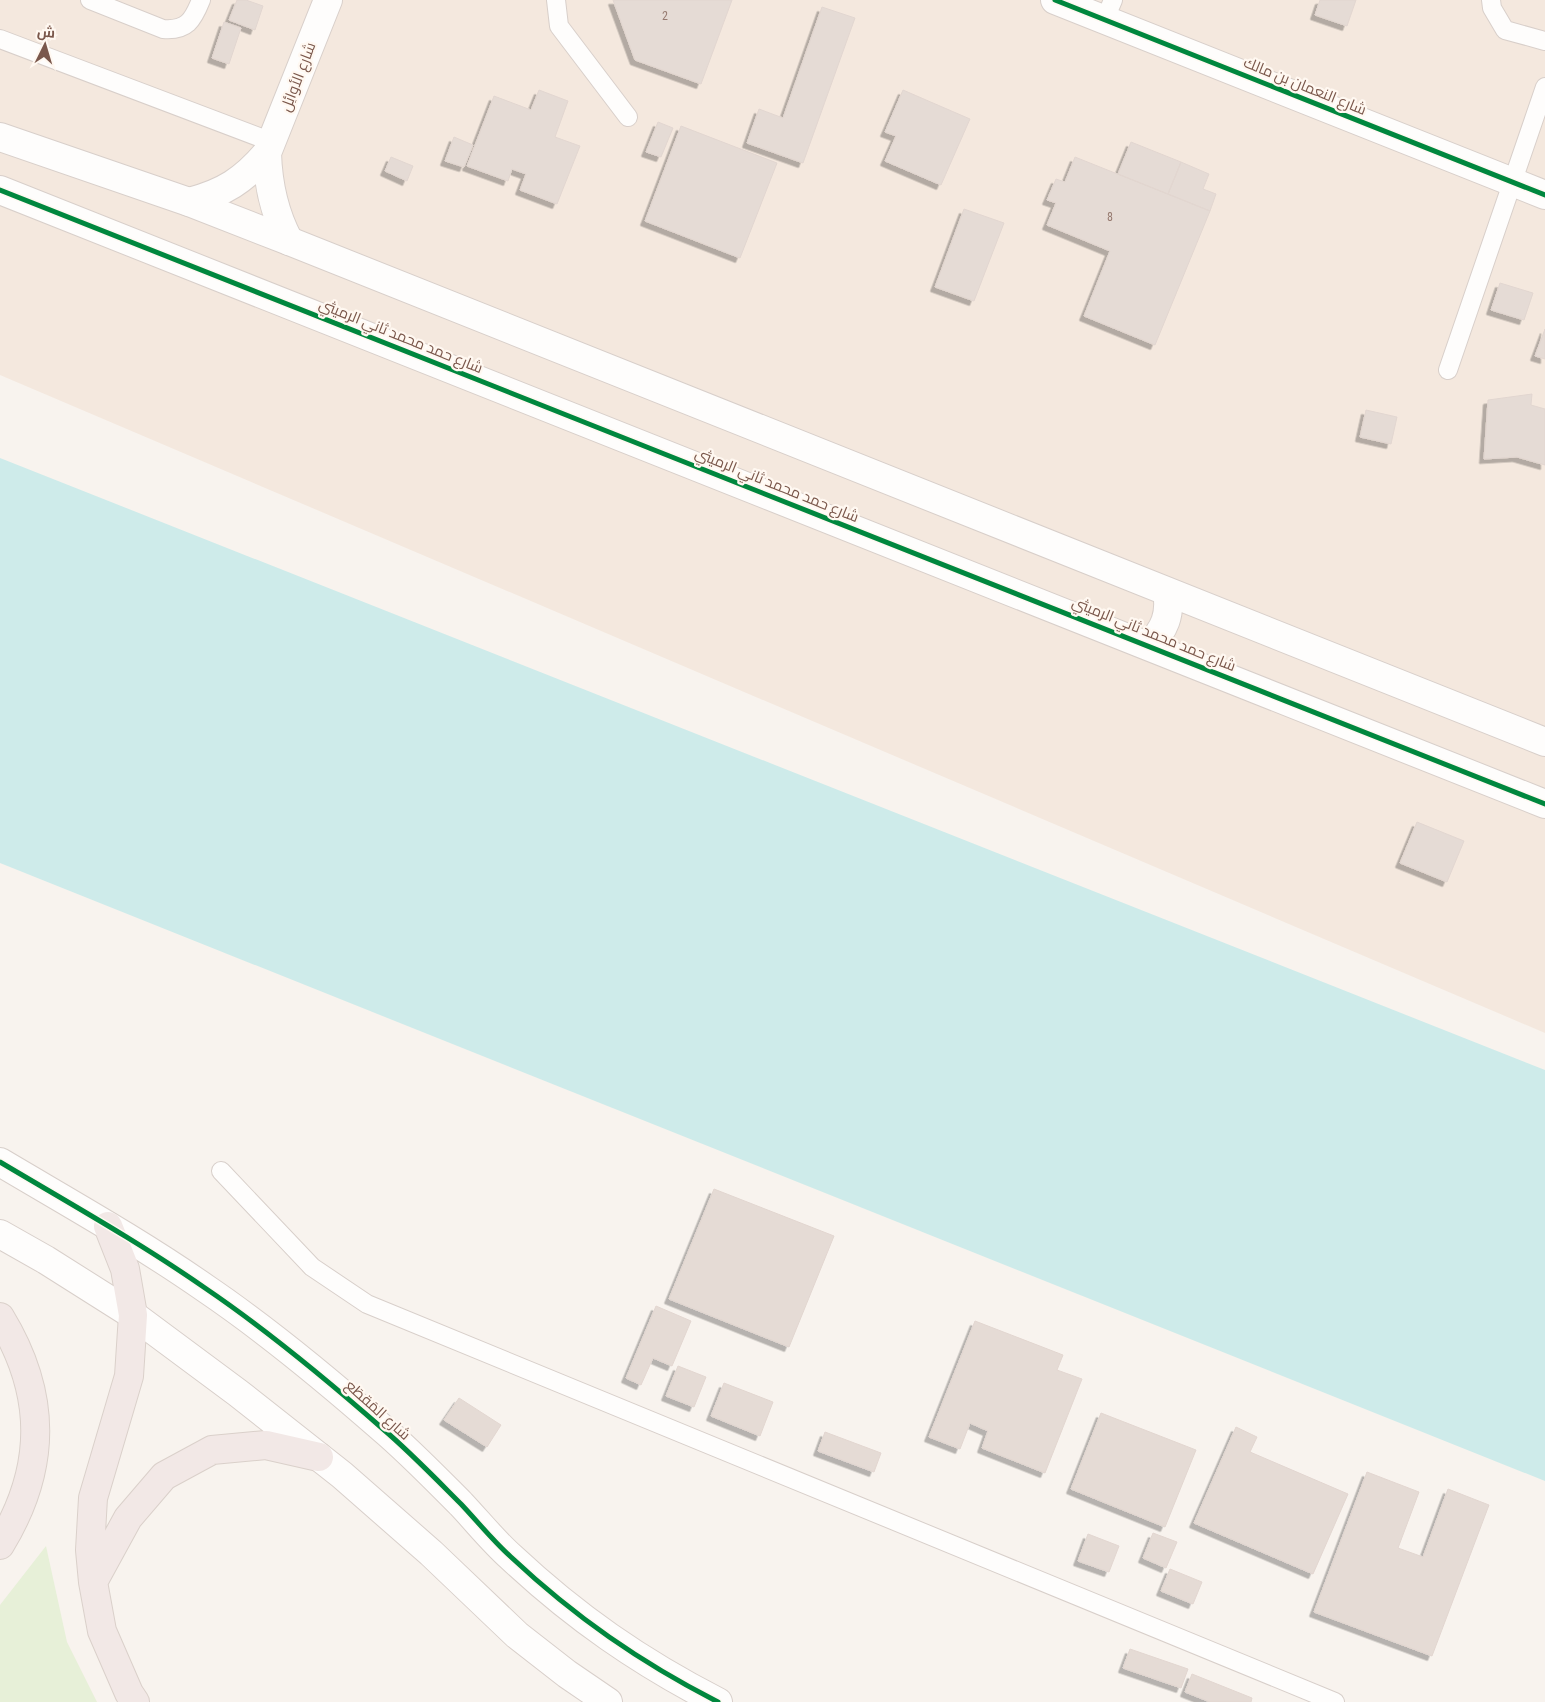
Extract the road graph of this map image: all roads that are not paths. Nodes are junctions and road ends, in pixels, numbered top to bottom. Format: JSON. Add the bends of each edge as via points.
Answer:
{"nodes":[{"id":1,"x":90,"y":0,"type":"edge"},
{"id":2,"x":201,"y":0,"type":"edge"},
{"id":3,"x":328,"y":0,"type":"edge"},
{"id":4,"x":556,"y":0,"type":"edge"},
{"id":5,"x":1055,"y":0,"type":"edge"},
{"id":6,"x":1491,"y":0,"type":"edge"},
{"id":7,"x":1109,"y":10,"type":"edge"},
{"id":8,"x":0,"y":39,"type":"edge"},
{"id":9,"x":1545,"y":41,"type":"edge"},
{"id":10,"x":1545,"y":87,"type":"edge"},
{"id":11,"x":628,"y":116,"type":"dead end"},
{"id":12,"x":0,"y":137,"type":"edge"},
{"id":13,"x":270,"y":148,"type":"junction"},
{"id":14,"x":1513,"y":182,"type":"junction"},
{"id":15,"x":0,"y":190,"type":"edge"},
{"id":16,"x":1545,"y":195,"type":"edge"},
{"id":17,"x":189,"y":202,"type":"junction"},
{"id":18,"x":289,"y":242,"type":"junction"},
{"id":19,"x":1448,"y":370,"type":"dead end"},
{"id":20,"x":1167,"y":592,"type":"junction"},
{"id":21,"x":1148,"y":646,"type":"junction"},
{"id":22,"x":1545,"y":742,"type":"edge"},
{"id":23,"x":1545,"y":804,"type":"edge"},
{"id":24,"x":0,"y":1162,"type":"edge"},
{"id":25,"x":221,"y":1171,"type":"dead end"},
{"id":26,"x":108,"y":1226,"type":"junction"},
{"id":27,"x":0,"y":1234,"type":"edge"},
{"id":28,"x":133,"y":1315,"type":"junction"},
{"id":29,"x":0,"y":1317,"type":"edge"},
{"id":30,"x":319,"y":1457,"type":"junction"},
{"id":31,"x":0,"y":1545,"type":"edge"},
{"id":32,"x":93,"y":1582,"type":"junction"},
{"id":33,"x":135,"y":1702,"type":"edge"},
{"id":34,"x":608,"y":1702,"type":"edge"},
{"id":35,"x":718,"y":1702,"type":"edge"},
{"id":36,"x":1335,"y":1702,"type":"edge"}],
"edges":[{"from":1,"to":2,"type":"lane","via":[[163,29],[174,30],[190,22]]},
{"from":3,"to":13,"type":"street","name":"شارع الأوائِل"},
{"from":4,"to":11,"type":"lane","via":[[559,26]]},
{"from":5,"to":7,"type":"street","name":"شارع النعمان بن مالك"},
{"from":6,"to":9,"type":"lane","via":[[1505,30]]},
{"from":7,"to":14,"type":"street","name":"شارع النعمان بن مالك"},
{"from":8,"to":13,"type":"lane"},
{"from":10,"to":14,"type":"lane"},
{"from":12,"to":17,"type":"street"},
{"from":13,"to":17,"type":"street","name":"شارع الأوائِل","via":[[241,180],[207,198]]},
{"from":13,"to":18,"type":"street","name":"شارع الأوائِل","via":[[270,190]]},
{"from":14,"to":16,"type":"street","name":"شارع النعمان بن مالك"},
{"from":14,"to":19,"type":"lane"},
{"from":15,"to":21,"type":"street","name":"شارع حمد محمد ثاني الرميثي"},
{"from":17,"to":18,"type":"street"},
{"from":18,"to":20,"type":"street"},
{"from":20,"to":21,"type":"street","via":[[1168,616]]},
{"from":20,"to":22,"type":"street"},
{"from":21,"to":23,"type":"street","name":"شارع حمد محمد ثاني الرميثي"},
{"from":24,"to":26,"type":"street","name":"شارع المَقطَع"},
{"from":25,"to":36,"type":"lane","via":[[312,1267],[367,1304]]},
{"from":26,"to":28,"type":"highway","via":[[125,1270]]},
{"from":26,"to":35,"type":"street","name":"شارع المَقطَع","via":[[205,1288],[297,1356],[384,1430],[509,1556],[562,1603],[619,1645]]},
{"from":27,"to":28,"type":"street"},
{"from":28,"to":30,"type":"street"},
{"from":28,"to":32,"type":"highway","via":[[129,1376],[93,1498],[90,1550]]},
{"from":29,"to":31,"type":"highway","via":[[24,1364],[36,1428],[34,1461],[26,1492],[14,1523]]},
{"from":30,"to":32,"type":"highway","via":[[266,1446],[212,1450],[164,1476],[128,1518]]},
{"from":30,"to":34,"type":"street","via":[[431,1553],[517,1635]]},
{"from":32,"to":33,"type":"highway","via":[[102,1632]]}]}
